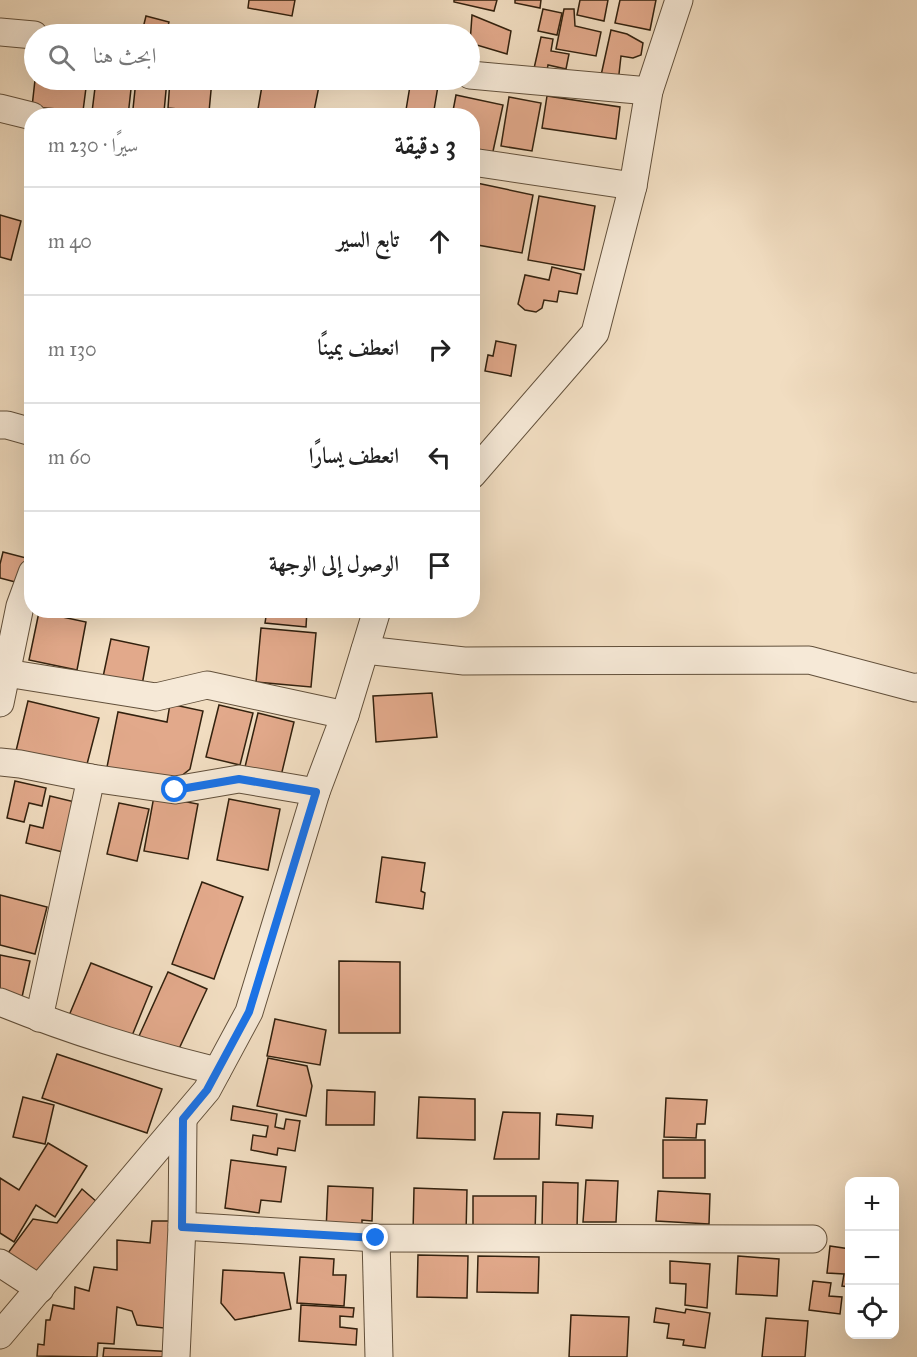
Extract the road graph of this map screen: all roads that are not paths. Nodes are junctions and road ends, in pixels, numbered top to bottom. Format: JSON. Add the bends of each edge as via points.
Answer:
{"nodes":[{"id":1,"x":679,"y":0,"type":"edge"},
{"id":2,"x":0,"y":32,"type":"edge"},
{"id":3,"x":24,"y":34,"type":"edge"},
{"id":4,"x":480,"y":76,"type":"edge"},
{"id":5,"x":649,"y":91,"type":"junction"},
{"id":6,"x":0,"y":108,"type":"edge"},
{"id":7,"x":24,"y":114,"type":"edge"},
{"id":8,"x":480,"y":163,"type":"edge"},
{"id":9,"x":633,"y":186,"type":"junction"},
{"id":10,"x":0,"y":425,"type":"edge"},
{"id":11,"x":24,"y":430,"type":"edge"},
{"id":12,"x":480,"y":466,"type":"edge"},
{"id":13,"x":24,"y":595,"type":"edge"},
{"id":14,"x":375,"y":618,"type":"edge"},
{"id":15,"x":365,"y":650,"type":"junction"},
{"id":16,"x":6,"y":674,"type":"junction"},
{"id":17,"x":917,"y":687,"type":"edge"},
{"id":18,"x":0,"y":703,"type":"edge"},
{"id":19,"x":345,"y":715,"type":"junction"},
{"id":20,"x":0,"y":762,"type":"edge"},
{"id":21,"x":91,"y":778,"type":"junction"},
{"id":22,"x":316,"y":792,"type":"junction"},
{"id":23,"x":0,"y":1002,"type":"edge"},
{"id":24,"x":39,"y":1018,"type":"junction"},
{"id":25,"x":217,"y":1071,"type":"junction"},
{"id":26,"x":183,"y":1119,"type":"junction"},
{"id":27,"x":182,"y":1227,"type":"junction"},
{"id":28,"x":376,"y":1238,"type":"junction"},
{"id":29,"x":813,"y":1239,"type":"dead end"},
{"id":30,"x":0,"y":1263,"type":"edge"},
{"id":31,"x":40,"y":1288,"type":"junction"},
{"id":32,"x":0,"y":1335,"type":"edge"},
{"id":33,"x":176,"y":1357,"type":"edge"},
{"id":34,"x":380,"y":1357,"type":"edge"}],
"edges":[{"from":1,"to":5,"type":"street"},
{"from":2,"to":3,"type":"street"},
{"from":4,"to":5,"type":"street"},
{"from":5,"to":9,"type":"street"},
{"from":6,"to":7,"type":"street"},
{"from":8,"to":9,"type":"street"},
{"from":9,"to":12,"type":"street","via":[[595,333]]},
{"from":10,"to":11,"type":"street"},
{"from":13,"to":16,"type":"street"},
{"from":14,"to":15,"type":"street"},
{"from":15,"to":17,"type":"street","via":[[464,661],[809,660]]},
{"from":15,"to":19,"type":"street"},
{"from":16,"to":18,"type":"street"},
{"from":16,"to":19,"type":"street","via":[[156,697],[207,685]]},
{"from":19,"to":22,"type":"street"},
{"from":20,"to":21,"type":"street"},
{"from":21,"to":22,"type":"street","via":[[175,790],[239,779]]},
{"from":21,"to":24,"type":"street"},
{"from":22,"to":25,"type":"street","via":[[249,1012]]},
{"from":23,"to":24,"type":"street"},
{"from":24,"to":25,"type":"street","via":[[156,1056]]},
{"from":25,"to":26,"type":"street"},
{"from":26,"to":27,"type":"street"},
{"from":26,"to":31,"type":"street"},
{"from":27,"to":28,"type":"street"},
{"from":27,"to":33,"type":"street"},
{"from":28,"to":29,"type":"street"},
{"from":28,"to":34,"type":"street"},
{"from":30,"to":31,"type":"street"},
{"from":31,"to":32,"type":"street"}]}
